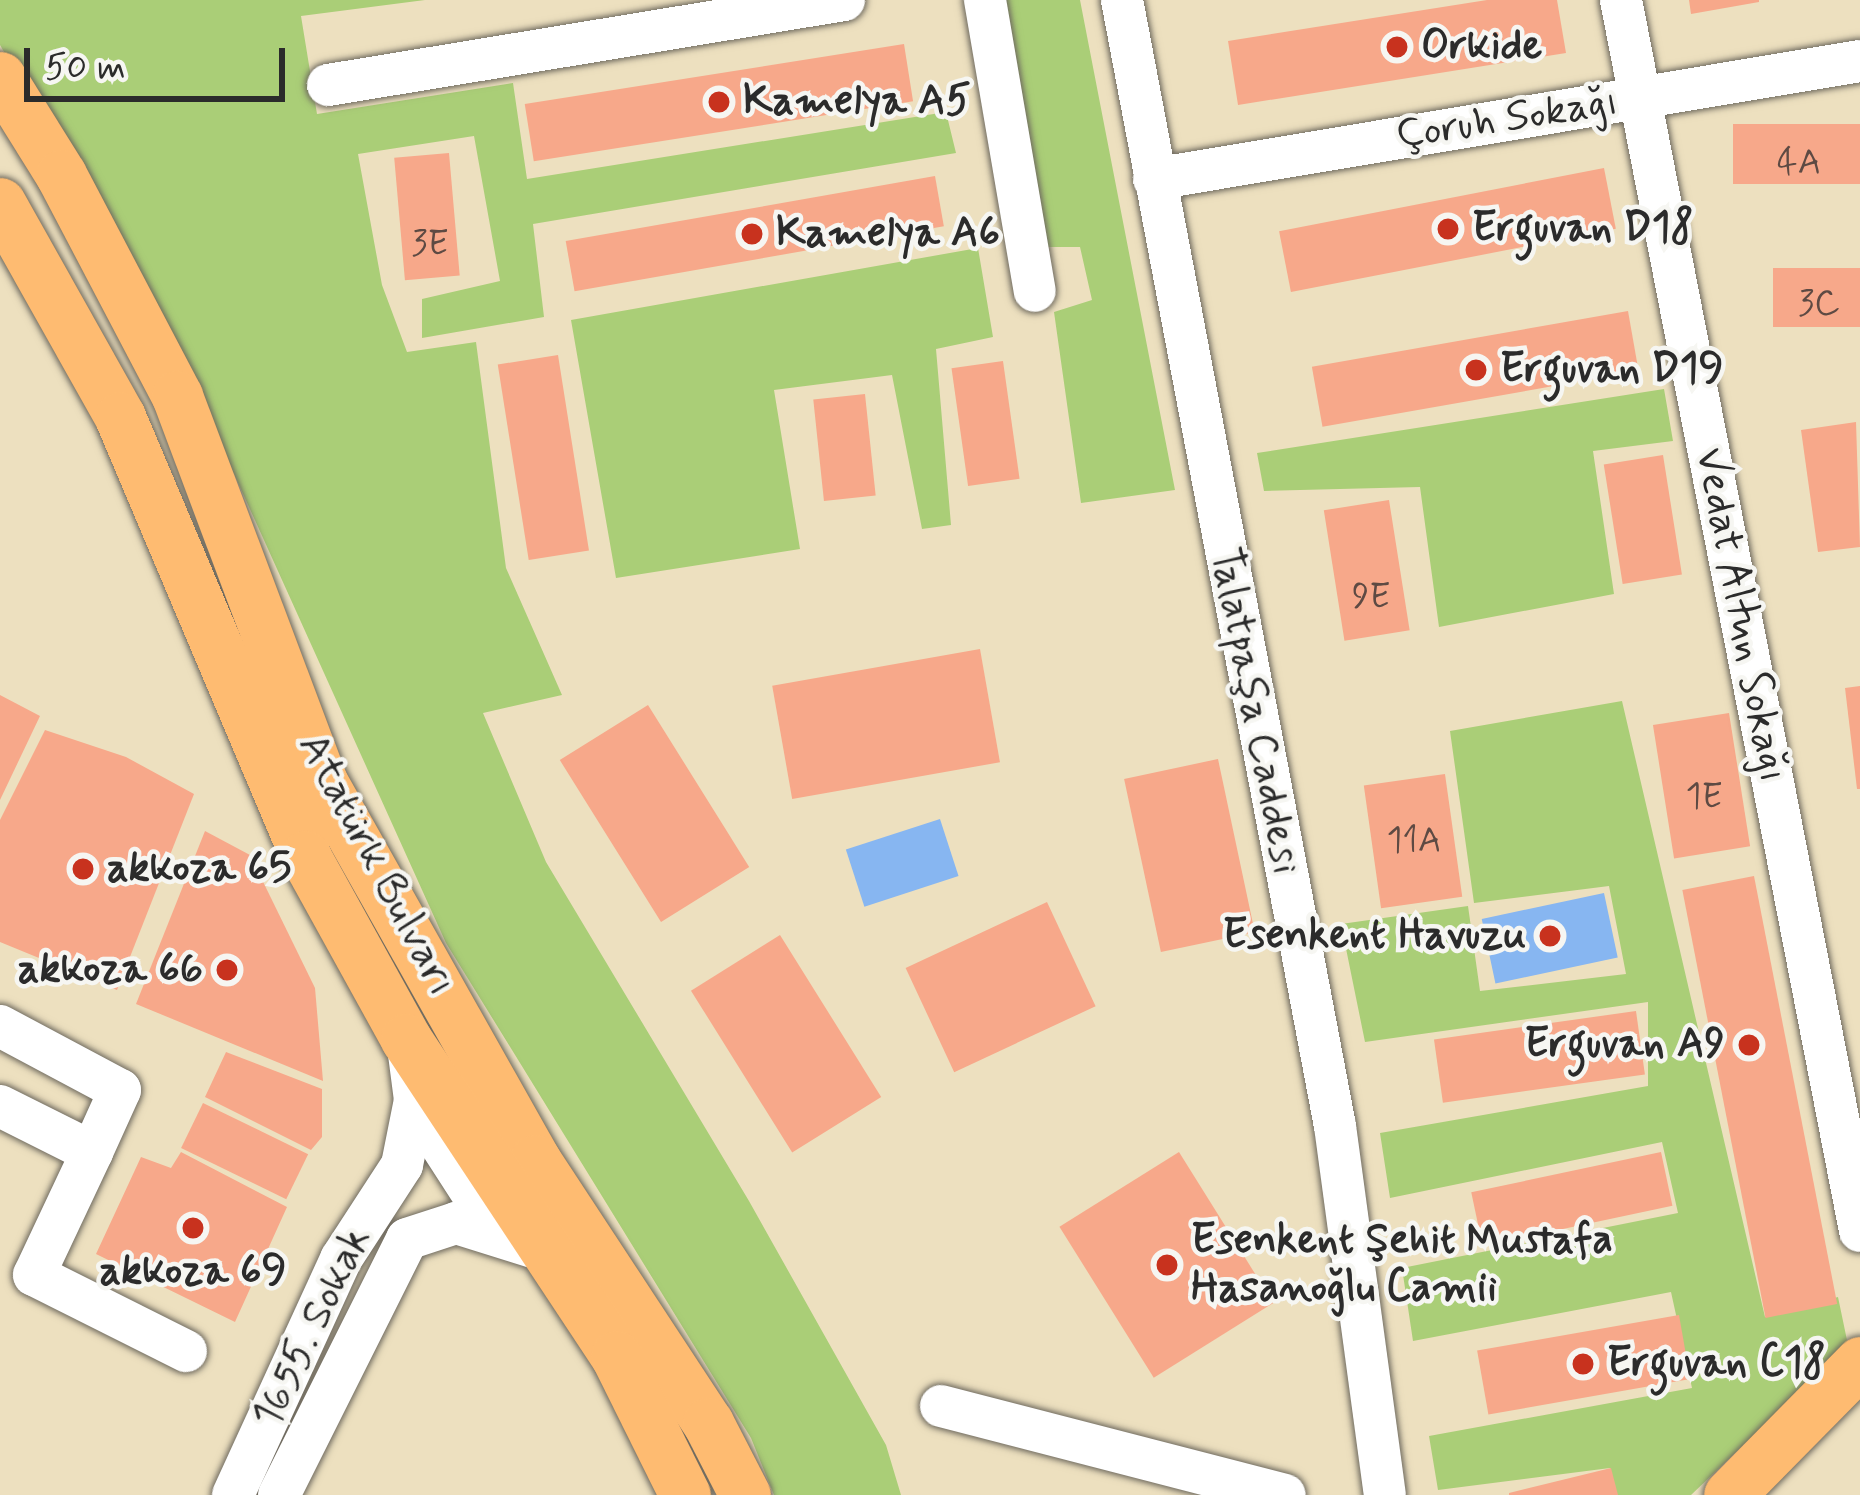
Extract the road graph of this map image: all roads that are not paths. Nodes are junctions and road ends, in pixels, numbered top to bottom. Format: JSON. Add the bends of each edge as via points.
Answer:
{"nodes":[{"id":1,"x":844,"y":0,"type":"edge"},
{"id":2,"x":985,"y":0,"type":"edge"},
{"id":3,"x":1122,"y":0,"type":"edge"},
{"id":4,"x":1621,"y":0,"type":"edge"},
{"id":5,"x":1860,"y":61,"type":"edge"},
{"id":6,"x":0,"y":77,"type":"edge"},
{"id":7,"x":328,"y":85,"type":"dead end"},
{"id":8,"x":1640,"y":98,"type":"junction"},
{"id":9,"x":1154,"y":179,"type":"junction"},
{"id":10,"x":0,"y":203,"type":"edge"},
{"id":11,"x":1035,"y":291,"type":"dead end"},
{"id":12,"x":0,"y":1026,"type":"edge"},
{"id":13,"x":406,"y":1039,"type":"junction"},
{"id":14,"x":0,"y":1106,"type":"edge"},
{"id":15,"x":414,"y":1114,"type":"junction"},
{"id":16,"x":460,"y":1145,"type":"junction"},
{"id":17,"x":92,"y":1152,"type":"junction"},
{"id":18,"x":536,"y":1160,"type":"junction"},
{"id":19,"x":402,"y":1166,"type":"junction"},
{"id":20,"x":477,"y":1227,"type":"junction"},
{"id":21,"x":1860,"y":1231,"type":"edge"},
{"id":22,"x":549,"y":1252,"type":"junction"},
{"id":23,"x":186,"y":1351,"type":"dead end"},
{"id":24,"x":1860,"y":1362,"type":"edge"},
{"id":25,"x":941,"y":1406,"type":"dead end"},
{"id":26,"x":233,"y":1495,"type":"edge"},
{"id":27,"x":279,"y":1495,"type":"edge"},
{"id":28,"x":685,"y":1495,"type":"edge"},
{"id":29,"x":746,"y":1495,"type":"edge"},
{"id":30,"x":1285,"y":1495,"type":"edge"},
{"id":31,"x":1385,"y":1495,"type":"edge"},
{"id":32,"x":1729,"y":1495,"type":"edge"}],
"edges":[{"from":1,"to":7,"type":"street"},
{"from":2,"to":11,"type":"street"},
{"from":3,"to":9,"type":"street","name":"Talatpaşa Caddesi"},
{"from":4,"to":8,"type":"street","name":"Vedat Altun Sokağı"},
{"from":5,"to":8,"type":"street","name":"Çoruh Sokağı"},
{"from":6,"to":18,"type":"main road","name":"Atatürk Bulvarı","via":[[62,175],[177,396],[322,782]]},
{"from":8,"to":9,"type":"street","name":"Çoruh Sokağı"},
{"from":8,"to":21,"type":"street","name":"Vedat Altun Sokağı"},
{"from":9,"to":31,"type":"street","name":"Talatpaşa Caddesi","via":[[1335,1126]]},
{"from":10,"to":13,"type":"main road","name":"Atatürk Bulvarı","via":[[120,417],[305,856]]},
{"from":12,"to":17,"type":"street","via":[[120,1090]]},
{"from":13,"to":15,"type":"street"},
{"from":13,"to":16,"type":"main road","name":"Atatürk Bulvarı"},
{"from":14,"to":17,"type":"street"},
{"from":15,"to":16,"type":"street"},
{"from":15,"to":19,"type":"street"},
{"from":16,"to":18,"type":"main road","via":[[510,1145]]},
{"from":16,"to":19,"type":"street"},
{"from":16,"to":20,"type":"street"},
{"from":16,"to":22,"type":"main road","name":"Atatürk Bulvarı"},
{"from":17,"to":23,"type":"street","via":[[34,1275]]},
{"from":18,"to":29,"type":"main road","name":"Atatürk Bulvarı","via":[[708,1423]]},
{"from":19,"to":26,"type":"street","name":"1655. Sokak","via":[[341,1259]]},
{"from":20,"to":22,"type":"street","name":"1655. Sokak"},
{"from":20,"to":27,"type":"street","name":"1655. Sokak","via":[[428,1226],[399,1249]]},
{"from":22,"to":28,"type":"main road","name":"Atatürk Bulvarı","via":[[616,1356]]},
{"from":24,"to":32,"type":"main road"},
{"from":25,"to":30,"type":"street"}]}
